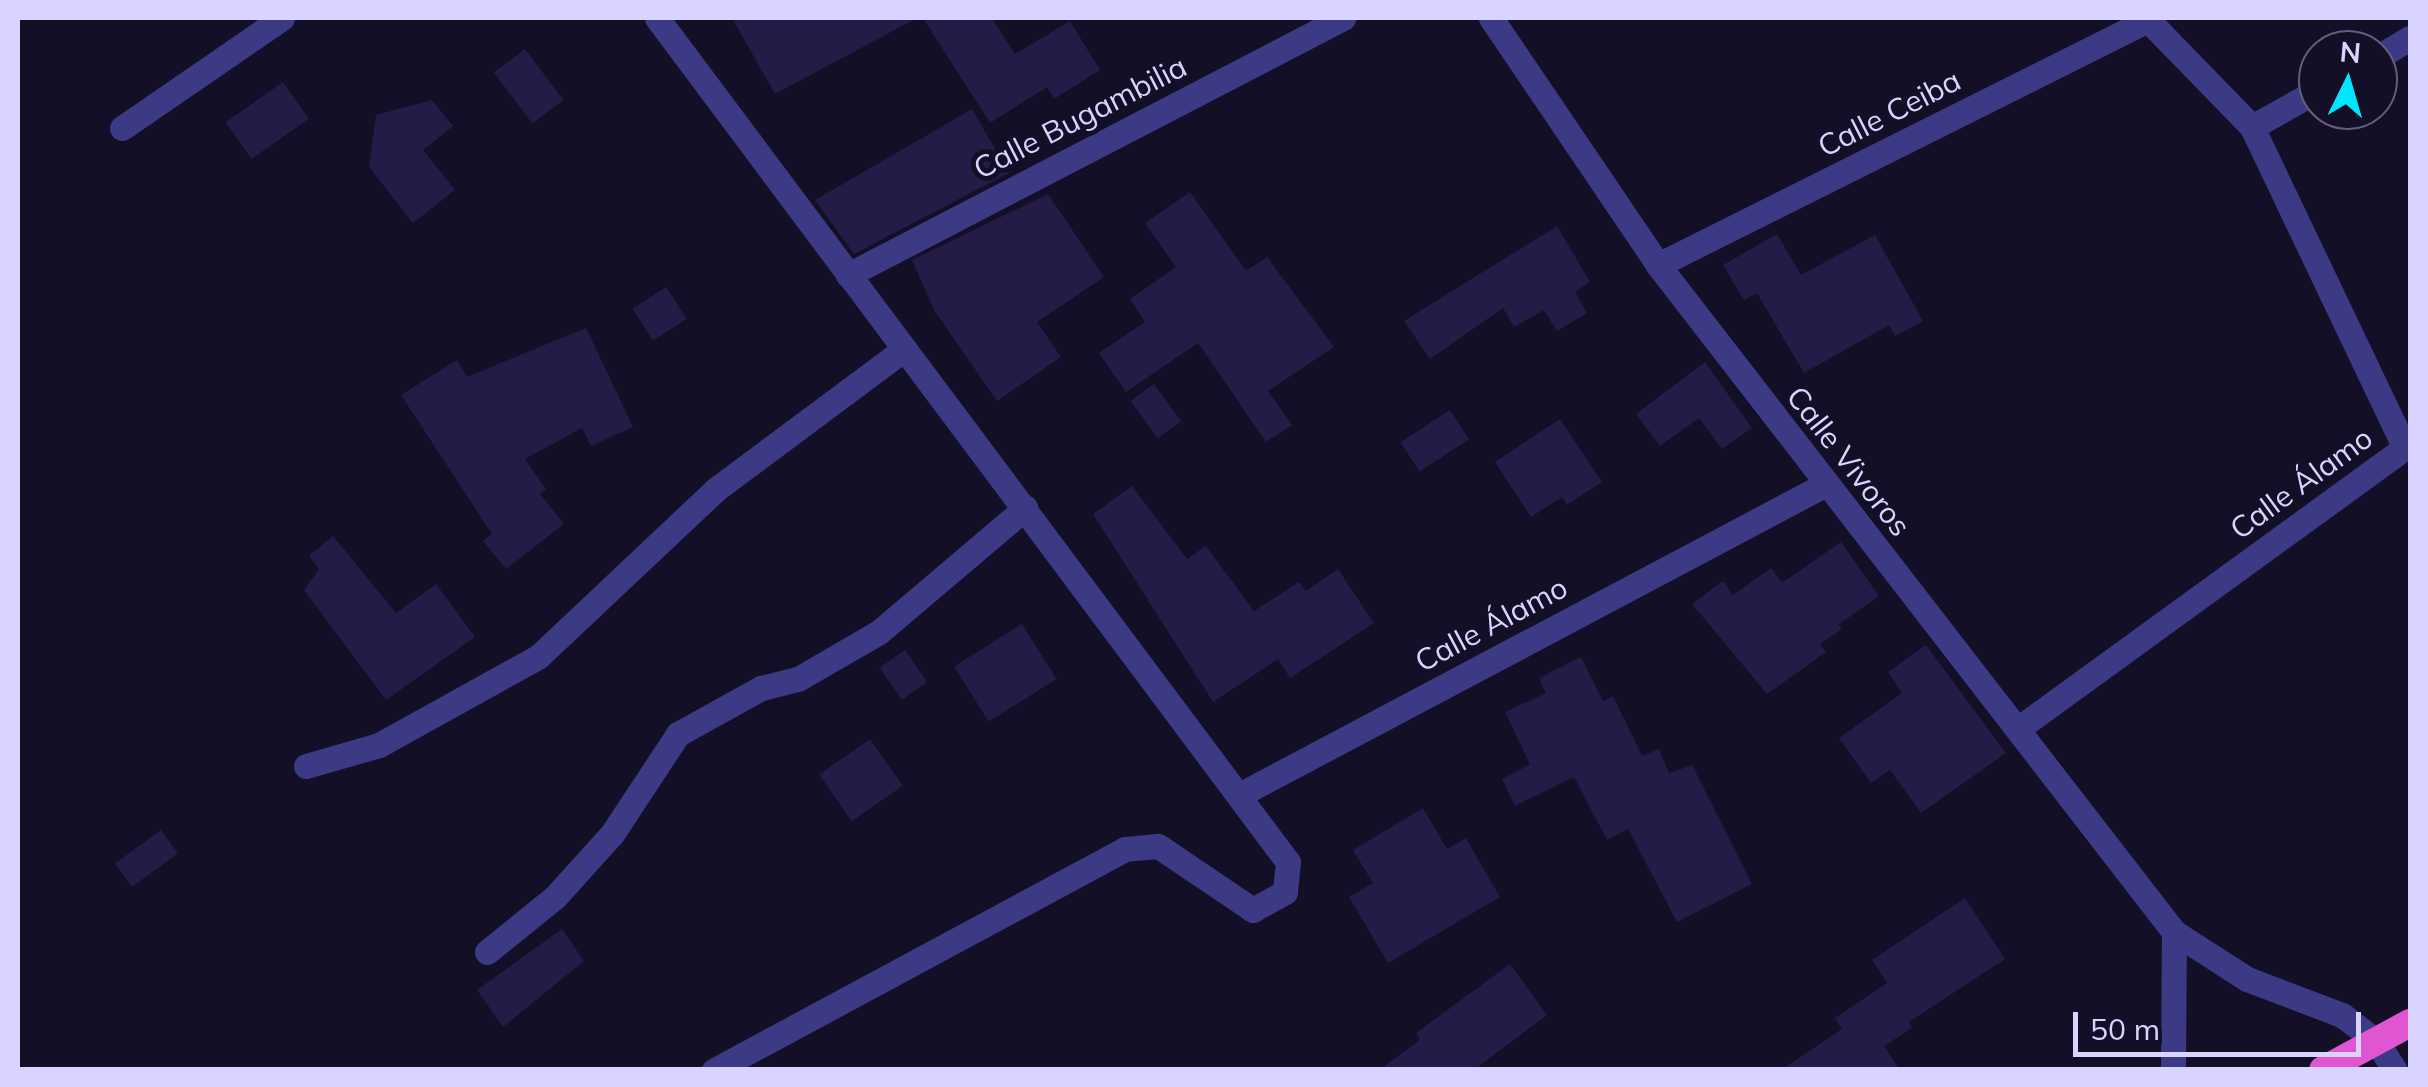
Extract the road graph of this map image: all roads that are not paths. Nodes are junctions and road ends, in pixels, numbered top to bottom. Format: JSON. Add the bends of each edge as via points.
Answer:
{"nodes":[{"id":1,"x":282,"y":18,"type":"edge"},
{"id":2,"x":656,"y":18,"type":"edge"},
{"id":3,"x":1343,"y":18,"type":"edge"},
{"id":4,"x":1491,"y":18,"type":"edge"},
{"id":5,"x":2147,"y":19,"type":"edge"},
{"id":6,"x":2298,"y":101,"type":"edge"},
{"id":7,"x":2252,"y":127,"type":"junction"},
{"id":8,"x":122,"y":128,"type":"dead end"},
{"id":9,"x":1658,"y":265,"type":"junction"},
{"id":10,"x":848,"y":275,"type":"junction"},
{"id":11,"x":904,"y":349,"type":"junction"},
{"id":12,"x":1824,"y":484,"type":"junction"},
{"id":13,"x":1024,"y":508,"type":"junction"},
{"id":14,"x":2018,"y":728,"type":"junction"},
{"id":15,"x":306,"y":766,"type":"dead end"},
{"id":16,"x":1241,"y":794,"type":"junction"},
{"id":17,"x":2174,"y":932,"type":"junction"},
{"id":18,"x":487,"y":952,"type":"dead end"},
{"id":19,"x":2410,"y":1023,"type":"edge"},
{"id":20,"x":2376,"y":1042,"type":"junction"},
{"id":21,"x":714,"y":1070,"type":"edge"},
{"id":22,"x":2173,"y":1070,"type":"edge"},
{"id":23,"x":2323,"y":1070,"type":"edge"},
{"id":24,"x":2396,"y":1070,"type":"edge"}],
"edges":[{"from":1,"to":8,"type":"street"},
{"from":2,"to":10,"type":"street"},
{"from":3,"to":10,"type":"street","name":"Calle Bugambilia"},
{"from":4,"to":9,"type":"street","name":"Calle Vivoros"},
{"from":5,"to":7,"type":"street","name":"Calle Álamo"},
{"from":5,"to":9,"type":"street","name":"Calle Ceiba"},
{"from":6,"to":7,"type":"street"},
{"from":7,"to":14,"type":"street","name":"Calle Álamo","via":[[2405,448]]},
{"from":9,"to":12,"type":"street","name":"Calle Vivoros"},
{"from":10,"to":11,"type":"street"},
{"from":11,"to":13,"type":"street"},
{"from":11,"to":15,"type":"street","via":[[714,490],[538,657],[380,744]]},
{"from":12,"to":14,"type":"street","name":"Calle Vivoros"},
{"from":12,"to":16,"type":"street","name":"Calle Álamo"},
{"from":13,"to":16,"type":"street"},
{"from":13,"to":18,"type":"street","via":[[880,632],[678,734],[612,834],[555,898]]},
{"from":14,"to":17,"type":"street","name":"Calle Vivoros"},
{"from":16,"to":21,"type":"street","via":[[1288,862],[1285,892],[1254,910],[1158,846],[1125,849]]},
{"from":17,"to":20,"type":"street","name":"Calle Vivoros","via":[[2247,979],[2342,1016]]},
{"from":17,"to":22,"type":"street"},
{"from":19,"to":20,"type":"highway"},
{"from":20,"to":23,"type":"highway"},
{"from":20,"to":24,"type":"street","name":"Calle Vivoros"}]}
